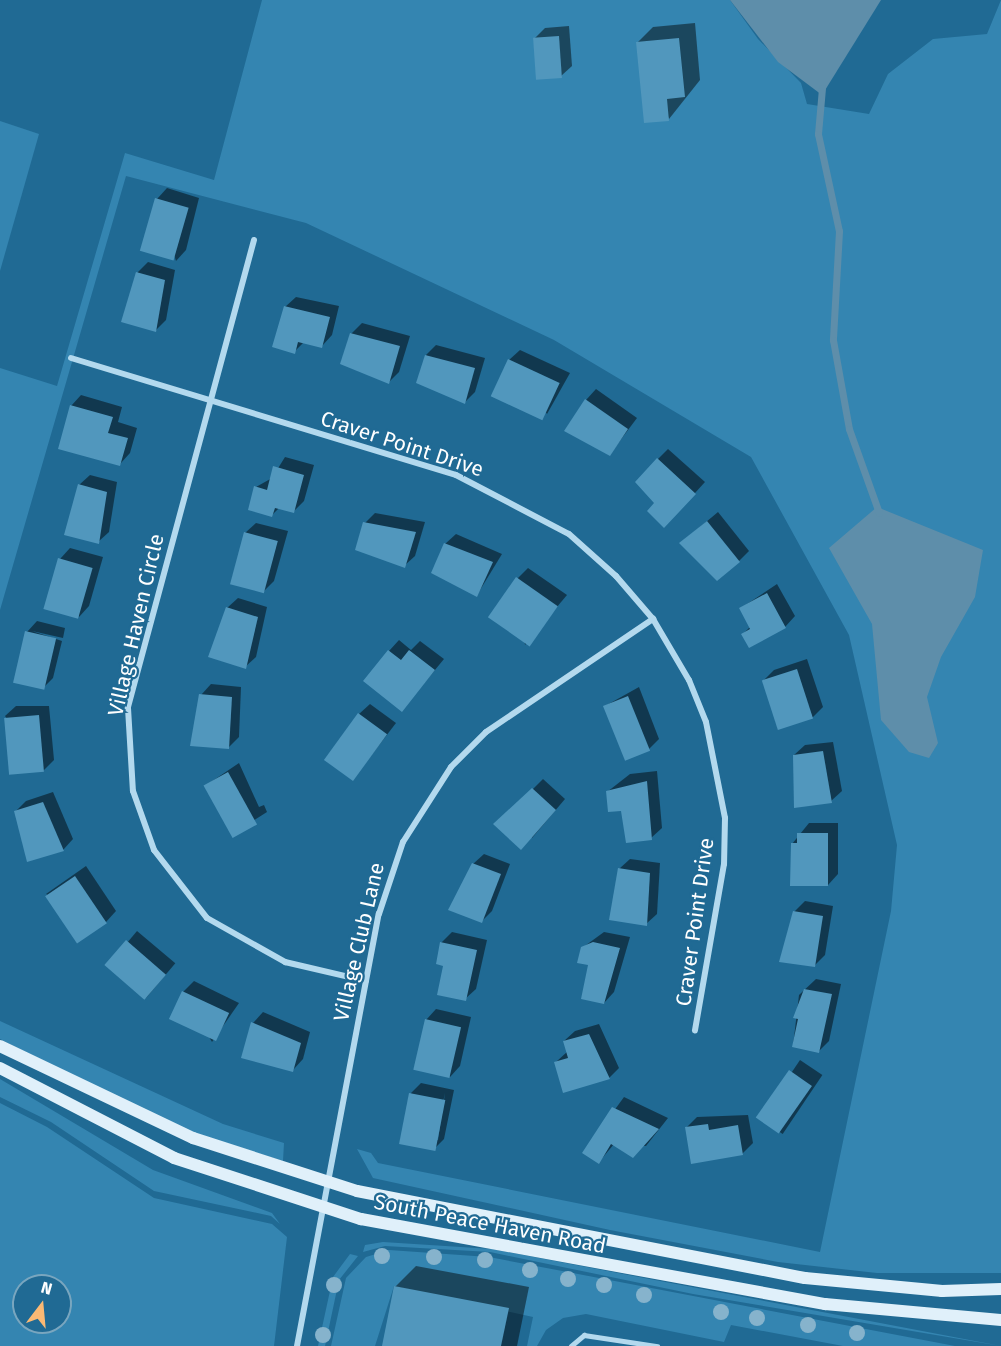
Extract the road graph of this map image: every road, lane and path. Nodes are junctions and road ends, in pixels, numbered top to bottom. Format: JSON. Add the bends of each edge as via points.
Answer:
{"nodes":[{"id":1,"x":254,"y":240,"type":"dead end"},
{"id":2,"x":71,"y":358,"type":"dead end"},
{"id":3,"x":211,"y":400,"type":"junction"},
{"id":4,"x":653,"y":619,"type":"junction"},
{"id":5,"x":366,"y":981,"type":"junction"},
{"id":6,"x":695,"y":1030,"type":"dead end"},
{"id":7,"x":0,"y":1046,"type":"edge"},
{"id":8,"x":0,"y":1068,"type":"edge"},
{"id":9,"x":324,"y":1182,"type":"junction"},
{"id":10,"x":321,"y":1207,"type":"junction"},
{"id":11,"x":1001,"y":1289,"type":"edge"},
{"id":12,"x":1001,"y":1320,"type":"edge"},
{"id":13,"x":297,"y":1346,"type":"edge"},
{"id":14,"x":571,"y":1346,"type":"edge"},
{"id":15,"x":657,"y":1346,"type":"edge"}],
"edges":[{"from":1,"to":3,"type":"street","name":"Village Haven Circle"},
{"from":2,"to":3,"type":"street","name":"Craver Point Drive"},
{"from":3,"to":4,"type":"street","name":"Craver Point Drive","via":[[456,475],[517,503],[588,547]]},
{"from":3,"to":5,"type":"street","name":"Village Haven Circle","via":[[128,708],[139,816],[176,885],[221,928],[285,962]]},
{"from":4,"to":5,"type":"street","name":"Village Club Lane","via":[[503,719],[452,767],[397,855]]},
{"from":4,"to":6,"type":"street","name":"Craver Point Drive","via":[[689,680],[706,722],[725,818],[724,864]]},
{"from":5,"to":9,"type":"street","name":"Village Club Lane"},
{"from":7,"to":9,"type":"main road","name":"South Peace Haven Road","via":[[137,1115]]},
{"from":8,"to":10,"type":"main road","name":"South Peace Haven Road","via":[[174,1158]]},
{"from":9,"to":10,"type":"street","name":"Village Club Lane"},
{"from":9,"to":11,"type":"main road","name":"South Peace Haven Road","via":[[805,1278],[942,1292]]},
{"from":10,"to":12,"type":"main road","name":"South Peace Haven Road","via":[[684,1281],[825,1304]]},
{"from":10,"to":13,"type":"street","name":"Village Club Lane"},
{"from":14,"to":15,"type":"lane","via":[[584,1335]]}]}
